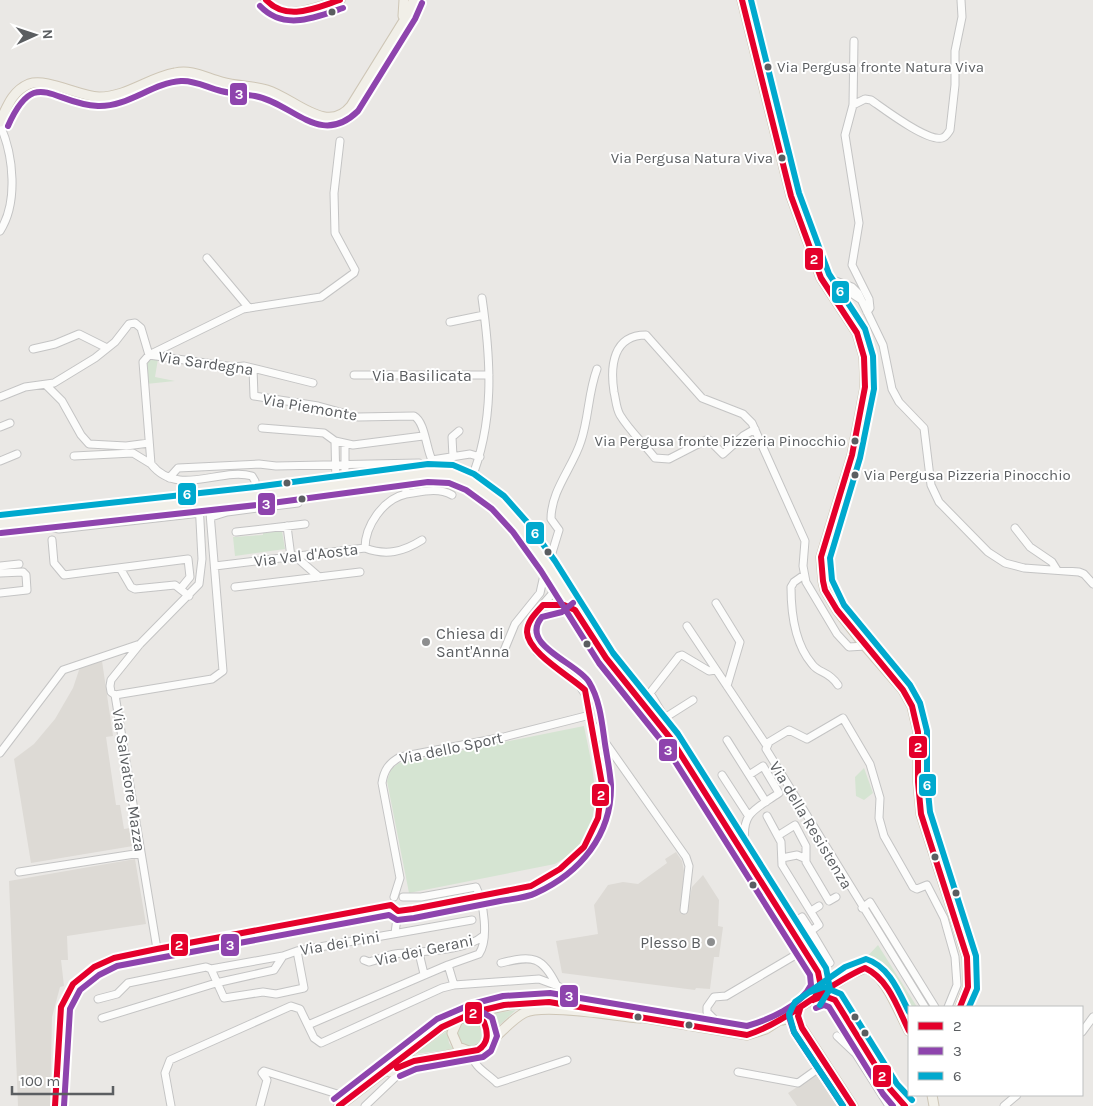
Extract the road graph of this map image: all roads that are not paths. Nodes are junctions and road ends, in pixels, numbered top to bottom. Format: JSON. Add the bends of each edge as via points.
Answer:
{"nodes":[{"id":1,"x":266,"y":0,"type":"edge"},
{"id":2,"x":340,"y":0,"type":"edge"},
{"id":3,"x":742,"y":0,"type":"edge"},
{"id":4,"x":961,"y":0,"type":"edge"},
{"id":5,"x":409,"y":1,"type":"edge"},
{"id":6,"x":854,"y":41,"type":"dead end"},
{"id":7,"x":853,"y":105,"type":"junction"},
{"id":8,"x":0,"y":124,"type":"edge"},
{"id":9,"x":340,"y":141,"type":"dead end"},
{"id":10,"x":0,"y":232,"type":"edge"},
{"id":11,"x":207,"y":258,"type":"dead end"},
{"id":12,"x":816,"y":264,"type":"junction"},
{"id":13,"x":842,"y":283,"type":"junction"},
{"id":14,"x":828,"y":290,"type":"junction"},
{"id":15,"x":851,"y":293,"type":"junction"},
{"id":16,"x":482,"y":298,"type":"dead end"},
{"id":17,"x":860,"y":300,"type":"junction"},
{"id":18,"x":249,"y":308,"type":"junction"},
{"id":19,"x":867,"y":312,"type":"junction"},
{"id":20,"x":843,"y":313,"type":"junction"},
{"id":21,"x":484,"y":315,"type":"junction"},
{"id":22,"x":450,"y":322,"type":"dead end"},
{"id":23,"x":107,"y":348,"type":"junction"},
{"id":24,"x":33,"y":349,"type":"dead end"},
{"id":25,"x":149,"y":355,"type":"junction"},
{"id":26,"x":253,"y":369,"type":"junction"},
{"id":27,"x":597,"y":369,"type":"dead end"},
{"id":28,"x":489,"y":374,"type":"junction"},
{"id":29,"x":354,"y":375,"type":"dead end"},
{"id":30,"x":314,"y":383,"type":"dead end"},
{"id":31,"x":46,"y":385,"type":"junction"},
{"id":32,"x":0,"y":397,"type":"edge"},
{"id":33,"x":10,"y":423,"type":"dead end"},
{"id":34,"x":0,"y":426,"type":"edge"},
{"id":35,"x":262,"y":428,"type":"dead end"},
{"id":36,"x":755,"y":429,"type":"junction"},
{"id":37,"x":459,"y":431,"type":"dead end"},
{"id":38,"x":423,"y":436,"type":"junction"},
{"id":39,"x":335,"y":441,"type":"junction"},
{"id":40,"x":149,"y":444,"type":"junction"},
{"id":41,"x":345,"y":445,"type":"junction"},
{"id":42,"x":17,"y":454,"type":"dead end"},
{"id":43,"x":74,"y":456,"type":"dead end"},
{"id":44,"x":453,"y":457,"type":"junction"},
{"id":45,"x":480,"y":457,"type":"junction"},
{"id":46,"x":0,"y":461,"type":"edge"},
{"id":47,"x":419,"y":463,"type":"dead end"},
{"id":48,"x":151,"y":464,"type":"junction"},
{"id":49,"x":345,"y":464,"type":"junction"},
{"id":50,"x":336,"y":465,"type":"junction"},
{"id":51,"x":405,"y":476,"type":"junction"},
{"id":52,"x":169,"y":478,"type":"junction"},
{"id":53,"x":470,"y":482,"type":"junction"},
{"id":54,"x":341,"y":485,"type":"junction"},
{"id":55,"x":406,"y":494,"type":"junction"},
{"id":56,"x":452,"y":495,"type":"dead end"},
{"id":57,"x":256,"y":496,"type":"junction"},
{"id":58,"x":209,"y":501,"type":"junction"},
{"id":59,"x":199,"y":502,"type":"junction"},
{"id":60,"x":298,"y":504,"type":"dead end"},
{"id":61,"x":257,"y":508,"type":"junction"},
{"id":62,"x":0,"y":515,"type":"edge"},
{"id":63,"x":201,"y":517,"type":"junction"},
{"id":64,"x":211,"y":518,"type":"junction"},
{"id":65,"x":45,"y":520,"type":"junction"},
{"id":66,"x":4,"y":524,"type":"edge"},
{"id":67,"x":305,"y":524,"type":"dead end"},
{"id":68,"x":287,"y":526,"type":"junction"},
{"id":69,"x":1014,"y":528,"type":"dead end"},
{"id":70,"x":236,"y":532,"type":"dead end"},
{"id":71,"x":52,"y":540,"type":"dead end"},
{"id":72,"x":422,"y":540,"type":"dead end"},
{"id":73,"x":365,"y":548,"type":"junction"},
{"id":74,"x":293,"y":556,"type":"junction"},
{"id":75,"x":19,"y":564,"type":"dead end"},
{"id":76,"x":0,"y":566,"type":"edge"},
{"id":77,"x":215,"y":566,"type":"junction"},
{"id":78,"x":120,"y":568,"type":"junction"},
{"id":79,"x":551,"y":570,"type":"junction"},
{"id":80,"x":1057,"y":570,"type":"junction"},
{"id":81,"x":360,"y":572,"type":"dead end"},
{"id":82,"x":0,"y":573,"type":"edge"},
{"id":83,"x":804,"y":575,"type":"junction"},
{"id":84,"x":319,"y":577,"type":"junction"},
{"id":85,"x":1093,"y":584,"type":"edge"},
{"id":86,"x":235,"y":587,"type":"dead end"},
{"id":87,"x":181,"y":588,"type":"junction"},
{"id":88,"x":0,"y":593,"type":"edge"},
{"id":89,"x":552,"y":594,"type":"junction"},
{"id":90,"x":565,"y":594,"type":"junction"},
{"id":91,"x":188,"y":596,"type":"junction"},
{"id":92,"x":716,"y":602,"type":"dead end"},
{"id":93,"x":543,"y":605,"type":"junction"},
{"id":94,"x":559,"y":605,"type":"junction"},
{"id":95,"x":575,"y":610,"type":"junction"},
{"id":96,"x":687,"y":626,"type":"dead end"},
{"id":97,"x":140,"y":644,"type":"junction"},
{"id":98,"x":865,"y":646,"type":"junction"},
{"id":99,"x":502,"y":653,"type":"dead end"},
{"id":100,"x":716,"y":670,"type":"junction"},
{"id":101,"x":838,"y":685,"type":"dead end"},
{"id":102,"x":727,"y":686,"type":"junction"},
{"id":103,"x":115,"y":695,"type":"junction"},
{"id":104,"x":694,"y":700,"type":"dead end"},
{"id":105,"x":591,"y":719,"type":"junction"},
{"id":106,"x":661,"y":720,"type":"junction"},
{"id":107,"x":727,"y":740,"type":"dead end"},
{"id":108,"x":767,"y":746,"type":"junction"},
{"id":109,"x":0,"y":753,"type":"edge"},
{"id":110,"x":722,"y":775,"type":"dead end"},
{"id":111,"x":749,"y":775,"type":"junction"},
{"id":112,"x":766,"y":802,"type":"junction"},
{"id":113,"x":748,"y":815,"type":"junction"},
{"id":114,"x":767,"y":816,"type":"dead end"},
{"id":115,"x":779,"y":835,"type":"junction"},
{"id":116,"x":141,"y":853,"type":"junction"},
{"id":117,"x":782,"y":858,"type":"junction"},
{"id":118,"x":804,"y":858,"type":"junction"},
{"id":119,"x":18,"y":872,"type":"dead end"},
{"id":120,"x":480,"y":896,"type":"junction"},
{"id":121,"x":394,"y":897,"type":"junction"},
{"id":122,"x":403,"y":897,"type":"junction"},
{"id":123,"x":836,"y":897,"type":"dead end"},
{"id":124,"x":391,"y":905,"type":"junction"},
{"id":125,"x":819,"y":906,"type":"dead end"},
{"id":126,"x":862,"y":908,"type":"junction"},
{"id":127,"x":684,"y":910,"type":"dead end"},
{"id":128,"x":399,"y":911,"type":"junction"},
{"id":129,"x":811,"y":911,"type":"junction"},
{"id":130,"x":472,"y":920,"type":"dead end"},
{"id":131,"x":792,"y":924,"type":"junction"},
{"id":132,"x":812,"y":931,"type":"junction"},
{"id":133,"x":395,"y":934,"type":"junction"},
{"id":134,"x":483,"y":936,"type":"junction"},
{"id":135,"x":157,"y":949,"type":"junction"},
{"id":136,"x":804,"y":950,"type":"junction"},
{"id":137,"x":297,"y":951,"type":"junction"},
{"id":138,"x":419,"y":953,"type":"junction"},
{"id":139,"x":283,"y":956,"type":"junction"},
{"id":140,"x":364,"y":960,"type":"dead end"},
{"id":141,"x":501,"y":962,"type":"dead end"},
{"id":142,"x":830,"y":963,"type":"dead end"},
{"id":143,"x":448,"y":965,"type":"junction"},
{"id":144,"x":211,"y":970,"type":"junction"},
{"id":145,"x":818,"y":972,"type":"junction"},
{"id":146,"x":424,"y":974,"type":"junction"},
{"id":147,"x":849,"y":975,"type":"junction"},
{"id":148,"x":216,"y":983,"type":"junction"},
{"id":149,"x":454,"y":985,"type":"junction"},
{"id":150,"x":558,"y":986,"type":"junction"},
{"id":151,"x":98,"y":999,"type":"dead end"},
{"id":152,"x":813,"y":1000,"type":"junction"},
{"id":153,"x":587,"y":1006,"type":"junction"},
{"id":154,"x":924,"y":1006,"type":"edge"},
{"id":155,"x":934,"y":1006,"type":"edge"},
{"id":156,"x":948,"y":1006,"type":"edge"},
{"id":157,"x":960,"y":1006,"type":"edge"},
{"id":158,"x":547,"y":1008,"type":"junction"},
{"id":159,"x":800,"y":1009,"type":"junction"},
{"id":160,"x":464,"y":1017,"type":"junction"},
{"id":161,"x":1093,"y":1017,"type":"edge"},
{"id":162,"x":102,"y":1018,"type":"dead end"},
{"id":163,"x":640,"y":1018,"type":"junction"},
{"id":164,"x":777,"y":1022,"type":"junction"},
{"id":165,"x":308,"y":1025,"type":"junction"},
{"id":166,"x":802,"y":1028,"type":"junction"},
{"id":167,"x":908,"y":1029,"type":"edge"},
{"id":168,"x":720,"y":1031,"type":"junction"},
{"id":169,"x":1083,"y":1031,"type":"edge"},
{"id":170,"x":837,"y":1036,"type":"dead end"},
{"id":171,"x":484,"y":1046,"type":"junction"},
{"id":172,"x":469,"y":1052,"type":"junction"},
{"id":173,"x":567,"y":1060,"type":"dead end"},
{"id":174,"x":410,"y":1062,"type":"junction"},
{"id":175,"x":826,"y":1063,"type":"junction"},
{"id":176,"x":738,"y":1072,"type":"dead end"},
{"id":177,"x":1016,"y":1096,"type":"edge"},
{"id":178,"x":349,"y":1102,"type":"edge"},
{"id":179,"x":55,"y":1106,"type":"edge"},
{"id":180,"x":171,"y":1106,"type":"edge"},
{"id":181,"x":260,"y":1106,"type":"edge"},
{"id":182,"x":339,"y":1106,"type":"edge"},
{"id":183,"x":365,"y":1106,"type":"edge"},
{"id":184,"x":853,"y":1106,"type":"edge"},
{"id":185,"x":889,"y":1106,"type":"edge"},
{"id":186,"x":904,"y":1106,"type":"edge"},
{"id":187,"x":1004,"y":1106,"type":"edge"}],
"edges":[{"from":1,"to":2,"type":"main road","via":[[271,7],[285,13]]},
{"from":3,"to":12,"type":"main road","via":[[791,196]]},
{"from":4,"to":7,"type":"street","via":[[955,85],[950,130],[946,136],[938,138],[925,134],[871,100],[865,99]]},
{"from":5,"to":8,"type":"main road","via":[[401,23],[351,106],[336,118],[318,116],[265,89],[183,72],[169,74],[122,94],[101,97],[34,83],[13,96]]},
{"from":6,"to":7,"type":"street"},
{"from":7,"to":19,"type":"street","via":[[845,135],[859,223],[852,265],[869,298]]},
{"from":8,"to":10,"type":"street","via":[[6,143],[12,196]]},
{"from":9,"to":18,"type":"street","via":[[334,233],[354,273],[332,290],[313,299]]},
{"from":11,"to":18,"type":"street"},
{"from":12,"to":13,"type":"street","via":[[828,276]]},
{"from":12,"to":14,"type":"main road"},
{"from":13,"to":14,"type":"street","via":[[834,284]]},
{"from":13,"to":17,"type":"street","via":[[852,287]]},
{"from":14,"to":15,"type":"street"},
{"from":14,"to":20,"type":"main road"},
{"from":15,"to":17,"type":"street"},
{"from":15,"to":20,"type":"street","via":[[845,294],[842,300]]},
{"from":16,"to":21,"type":"street","name":"Via Basilicata"},
{"from":17,"to":19,"type":"street"},
{"from":18,"to":25,"type":"street"},
{"from":19,"to":80,"type":"street","via":[[883,345],[892,389],[899,402],[924,428],[931,485],[939,502],[988,552],[1004,562],[1024,568]]},
{"from":20,"to":98,"type":"main road","via":[[861,344],[866,370],[852,455],[823,543],[820,569],[825,590]]},
{"from":21,"to":22,"type":"street"},
{"from":21,"to":28,"type":"street","name":"Via Basilicata"},
{"from":23,"to":24,"type":"street","via":[[78,334]]},
{"from":23,"to":25,"type":"street","via":[[129,324],[135,323],[141,328]]},
{"from":23,"to":31,"type":"street"},
{"from":25,"to":26,"type":"street","name":"Via Sardegna"},
{"from":25,"to":40,"type":"street","name":"Via Sardegna","via":[[142,366]]},
{"from":26,"to":30,"type":"street","name":"Via Sardegna"},
{"from":26,"to":38,"type":"street","name":"Via Piemonte","via":[[254,396],[318,406],[358,417],[414,416],[420,419]]},
{"from":27,"to":79,"type":"street","via":[[581,441],[552,504],[551,519],[559,530]]},
{"from":28,"to":29,"type":"street","name":"Via Basilicata"},
{"from":28,"to":45,"type":"street","name":"Via Basilicata","via":[[488,418]]},
{"from":31,"to":32,"type":"street","via":[[25,386]]},
{"from":31,"to":40,"type":"street","via":[[62,401],[89,444]]},
{"from":33,"to":34,"type":"street"},
{"from":35,"to":39,"type":"street","name":"Via Piemonte","via":[[324,434]]},
{"from":36,"to":36,"type":"street","via":[[743,414],[702,398],[646,335],[628,338],[616,353],[612,382],[617,407],[655,458],[669,458],[706,440],[710,440],[723,454]]},
{"from":36,"to":83,"type":"street","via":[[806,541]]},
{"from":37,"to":44,"type":"street","via":[[452,438]]},
{"from":38,"to":41,"type":"street","name":"Via Piemonte"},
{"from":38,"to":44,"type":"street","via":[[432,460]]},
{"from":39,"to":41,"type":"street","name":"Via Piemonte"},
{"from":39,"to":50,"type":"street"},
{"from":40,"to":48,"type":"street","name":"Via Sardegna"},
{"from":41,"to":49,"type":"street"},
{"from":42,"to":46,"type":"street"},
{"from":43,"to":48,"type":"street","via":[[133,453]]},
{"from":44,"to":45,"type":"street","via":[[470,454]]},
{"from":45,"to":53,"type":"street","name":"Via Basilicata"},
{"from":47,"to":49,"type":"street"},
{"from":48,"to":52,"type":"street"},
{"from":49,"to":50,"type":"street"},
{"from":49,"to":54,"type":"street"},
{"from":50,"to":52,"type":"street","via":[[178,468]]},
{"from":50,"to":54,"type":"street"},
{"from":51,"to":53,"type":"main road","via":[[445,473]]},
{"from":51,"to":54,"type":"main road"},
{"from":51,"to":55,"type":"street"},
{"from":52,"to":57,"type":"street","via":[[193,480],[249,475],[254,478]]},
{"from":53,"to":79,"type":"main road","via":[[506,510]]},
{"from":54,"to":57,"type":"main road"},
{"from":55,"to":56,"type":"street","via":[[433,490]]},
{"from":55,"to":73,"type":"street","via":[[389,501],[367,529]]},
{"from":57,"to":58,"type":"main road"},
{"from":57,"to":61,"type":"street"},
{"from":58,"to":59,"type":"main road"},
{"from":58,"to":64,"type":"street","name":"Via Salvatore Mazza"},
{"from":59,"to":63,"type":"street"},
{"from":59,"to":65,"type":"main road"},
{"from":60,"to":61,"type":"street"},
{"from":61,"to":64,"type":"street"},
{"from":62,"to":66,"type":"street"},
{"from":63,"to":64,"type":"street"},
{"from":63,"to":65,"type":"street","via":[[59,530],[50,527]]},
{"from":63,"to":91,"type":"street","via":[[202,576]]},
{"from":64,"to":77,"type":"street","name":"Via Salvatore Mazza"},
{"from":65,"to":66,"type":"main road"},
{"from":67,"to":68,"type":"street"},
{"from":68,"to":70,"type":"street"},
{"from":68,"to":74,"type":"street"},
{"from":69,"to":80,"type":"street","via":[[1030,548],[1052,562]]},
{"from":71,"to":78,"type":"street","via":[[54,563],[64,575]]},
{"from":72,"to":73,"type":"street","name":"Via Val d'Aosta","via":[[410,548],[385,554]]},
{"from":73,"to":74,"type":"street","name":"Via Val d'Aosta"},
{"from":74,"to":77,"type":"street","name":"Via Val d'Aosta"},
{"from":74,"to":84,"type":"street"},
{"from":75,"to":76,"type":"street"},
{"from":77,"to":103,"type":"street","name":"Via Salvatore Mazza","via":[[223,671],[212,679]]},
{"from":78,"to":87,"type":"street","via":[[135,589],[175,585]]},
{"from":78,"to":87,"type":"street","via":[[188,560],[190,577]]},
{"from":79,"to":89,"type":"street"},
{"from":79,"to":90,"type":"main road"},
{"from":79,"to":99,"type":"street","via":[[544,575],[540,593],[518,619]]},
{"from":80,"to":85,"type":"street","via":[[1079,572]]},
{"from":81,"to":84,"type":"street"},
{"from":82,"to":88,"type":"street","via":[[23,572],[27,590]]},
{"from":83,"to":98,"type":"street","via":[[815,600],[837,634],[849,647]]},
{"from":83,"to":101,"type":"street","via":[[791,586],[796,633],[812,665],[830,673]]},
{"from":84,"to":86,"type":"street"},
{"from":87,"to":91,"type":"street"},
{"from":89,"to":90,"type":"street"},
{"from":89,"to":93,"type":"street"},
{"from":90,"to":94,"type":"street"},
{"from":90,"to":95,"type":"main road"},
{"from":91,"to":97,"type":"street"},
{"from":92,"to":102,"type":"street","via":[[740,642]]},
{"from":93,"to":94,"type":"street"},
{"from":93,"to":105,"type":"street","via":[[529,623],[530,641],[536,652],[580,684],[587,697]]},
{"from":94,"to":95,"type":"street"},
{"from":95,"to":106,"type":"main road","via":[[606,658]]},
{"from":96,"to":100,"type":"street"},
{"from":97,"to":103,"type":"street","via":[[111,680],[111,692]]},
{"from":97,"to":109,"type":"street","via":[[63,670]]},
{"from":98,"to":157,"type":"main road","via":[[903,690],[916,717],[920,814],[967,957],[968,987]]},
{"from":100,"to":102,"type":"street"},
{"from":100,"to":106,"type":"street","via":[[709,672],[679,656],[650,693]]},
{"from":102,"to":108,"type":"street"},
{"from":103,"to":116,"type":"street","name":"Via Salvatore Mazza"},
{"from":104,"to":106,"type":"street"},
{"from":105,"to":120,"type":"street","via":[[602,799],[588,844],[570,863],[541,882]]},
{"from":105,"to":121,"type":"street","name":"Via dello Sport","via":[[408,755],[392,761],[383,774],[382,782],[400,878]]},
{"from":105,"to":127,"type":"street","via":[[686,857],[689,866]]},
{"from":106,"to":131,"type":"main road"},
{"from":107,"to":111,"type":"street"},
{"from":108,"to":126,"type":"street","name":"Via della Resistenza","via":[[771,759]]},
{"from":108,"to":156,"type":"street","name":"Via della Resistenza","via":[[789,730],[807,739],[844,718],[870,764],[880,798],[879,818],[884,836],[913,887],[917,889],[926,885],[948,930],[955,957],[957,985]]},
{"from":110,"to":113,"type":"street"},
{"from":111,"to":112,"type":"street"},
{"from":111,"to":112,"type":"street","via":[[763,766],[779,793]]},
{"from":112,"to":113,"type":"street"},
{"from":113,"to":131,"type":"street","via":[[743,828],[745,843]]},
{"from":114,"to":115,"type":"street"},
{"from":115,"to":117,"type":"street"},
{"from":115,"to":118,"type":"street","via":[[795,825],[806,846]]},
{"from":116,"to":119,"type":"street"},
{"from":116,"to":135,"type":"street","name":"Via Salvatore Mazza"},
{"from":117,"to":118,"type":"street","via":[[797,855]]},
{"from":117,"to":129,"type":"street","via":[[782,865]]},
{"from":118,"to":123,"type":"street","via":[[829,901]]},
{"from":120,"to":122,"type":"street","via":[[476,887]]},
{"from":120,"to":128,"type":"street"},
{"from":120,"to":134,"type":"street"},
{"from":121,"to":122,"type":"street"},
{"from":121,"to":124,"type":"street"},
{"from":122,"to":128,"type":"street","via":[[406,906]]},
{"from":124,"to":128,"type":"street"},
{"from":124,"to":135,"type":"street"},
{"from":125,"to":129,"type":"street"},
{"from":126,"to":154,"type":"street","name":"Via della Resistenza"},
{"from":126,"to":155,"type":"street","via":[[870,902]]},
{"from":128,"to":133,"type":"street"},
{"from":129,"to":132,"type":"street","via":[[819,925]]},
{"from":130,"to":133,"type":"street","name":"Via dei Pini"},
{"from":131,"to":132,"type":"street","via":[[802,917]]},
{"from":131,"to":136,"type":"main road"},
{"from":132,"to":142,"type":"street"},
{"from":133,"to":137,"type":"street","name":"Via dei Pini"},
{"from":134,"to":138,"type":"street","name":"Via dei Gerani","via":[[474,943]]},
{"from":134,"to":143,"type":"street","via":[[483,946],[478,954]]},
{"from":135,"to":179,"type":"street","via":[[114,958],[94,966],[68,990],[60,1014]]},
{"from":136,"to":145,"type":"main road"},
{"from":136,"to":168,"type":"street","via":[[726,996],[714,997],[707,1012],[720,1025]]},
{"from":137,"to":139,"type":"street","name":"Via dei Pini"},
{"from":137,"to":148,"type":"street","via":[[304,988],[228,999],[221,995]]},
{"from":138,"to":140,"type":"street","name":"Via dei Gerani","via":[[398,954],[369,962]]},
{"from":138,"to":146,"type":"street"},
{"from":139,"to":144,"type":"street"},
{"from":139,"to":148,"type":"street","name":"Via dei Pini","via":[[274,970]]},
{"from":141,"to":150,"type":"street","via":[[525,957],[539,961],[548,967]]},
{"from":143,"to":146,"type":"street"},
{"from":143,"to":149,"type":"street"},
{"from":144,"to":148,"type":"street"},
{"from":144,"to":151,"type":"street","via":[[206,967],[128,983],[117,994]]},
{"from":145,"to":147,"type":"main road","via":[[828,978]]},
{"from":145,"to":152,"type":"main road","via":[[821,987]]},
{"from":146,"to":165,"type":"street"},
{"from":147,"to":152,"type":"main road"},
{"from":147,"to":167,"type":"main road","via":[[865,968],[874,971]]},
{"from":148,"to":162,"type":"street","name":"Via dei Pini"},
{"from":149,"to":150,"type":"street","via":[[494,984],[530,978]]},
{"from":149,"to":165,"type":"street","via":[[321,1042],[314,1038]]},
{"from":150,"to":153,"type":"street"},
{"from":152,"to":159,"type":"main road"},
{"from":152,"to":186,"type":"street","via":[[824,996],[835,1000]]},
{"from":153,"to":158,"type":"street","via":[[582,1009]]},
{"from":153,"to":160,"type":"main road","via":[[527,1002],[490,1008]]},
{"from":153,"to":163,"type":"main road"},
{"from":158,"to":163,"type":"main road"},
{"from":158,"to":171,"type":"main road","via":[[525,1013],[507,1024]]},
{"from":159,"to":164,"type":"main road"},
{"from":159,"to":166,"type":"main road","via":[[798,1016]]},
{"from":160,"to":171,"type":"main road","via":[[473,1016],[484,1022],[488,1034]]},
{"from":160,"to":172,"type":"main road","via":[[455,1024],[452,1033],[458,1047]]},
{"from":160,"to":178,"type":"main road","via":[[442,1027]]},
{"from":161,"to":169,"type":"street"},
{"from":163,"to":168,"type":"main road"},
{"from":164,"to":166,"type":"main road","via":[[792,1018]]},
{"from":164,"to":168,"type":"main road","via":[[747,1035]]},
{"from":165,"to":180,"type":"street","via":[[300,1009],[291,1006],[177,1056],[166,1064]]},
{"from":166,"to":175,"type":"main road"},
{"from":170,"to":185,"type":"street","via":[[856,1054]]},
{"from":171,"to":172,"type":"main road"},
{"from":172,"to":173,"type":"street","via":[[478,1069],[497,1083]]},
{"from":172,"to":174,"type":"main road"},
{"from":174,"to":178,"type":"main road"},
{"from":174,"to":183,"type":"street"},
{"from":175,"to":176,"type":"street","via":[[798,1083]]},
{"from":175,"to":184,"type":"main road"},
{"from":177,"to":187,"type":"street"},
{"from":178,"to":181,"type":"street","via":[[264,1071],[262,1073],[267,1080]]},
{"from":178,"to":182,"type":"main road"}]}
